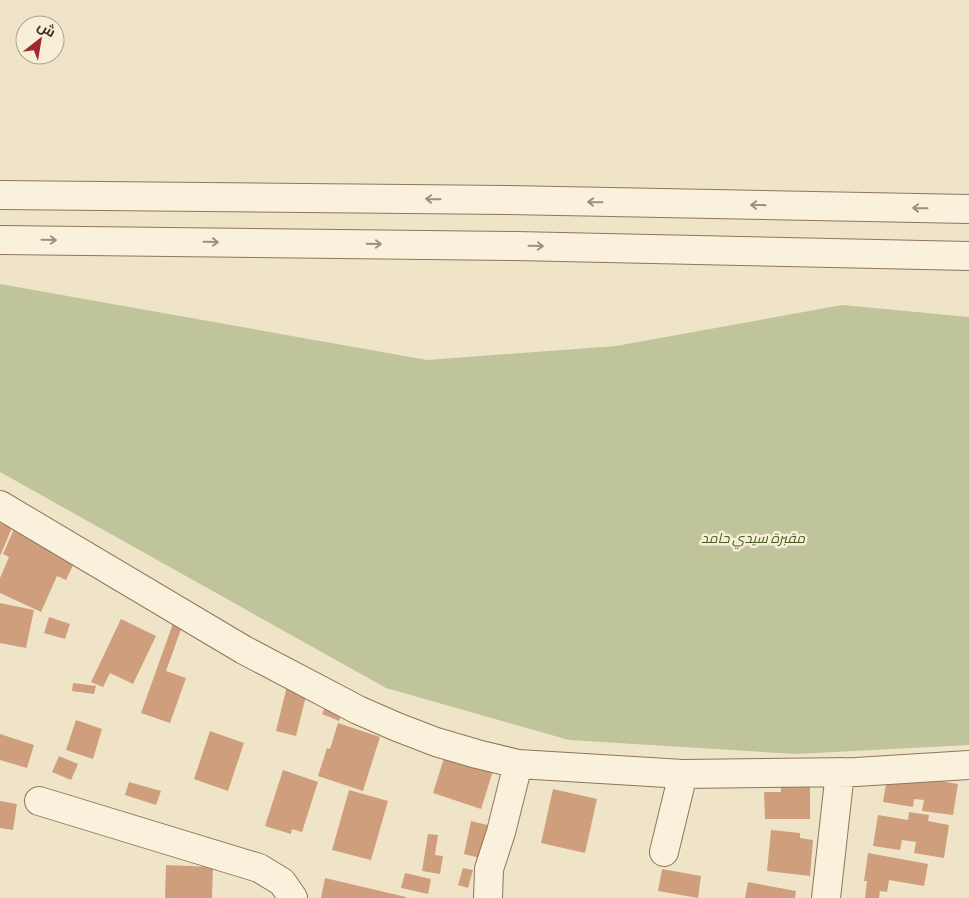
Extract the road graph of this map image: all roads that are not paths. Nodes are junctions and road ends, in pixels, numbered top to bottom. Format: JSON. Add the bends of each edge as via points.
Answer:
{"nodes":[{"id":1,"x":0,"y":195,"type":"edge"},
{"id":2,"x":969,"y":210,"type":"edge"},
{"id":3,"x":0,"y":240,"type":"edge"},
{"id":4,"x":969,"y":256,"type":"edge"},
{"id":5,"x":0,"y":505,"type":"edge"},
{"id":6,"x":518,"y":764,"type":"junction"},
{"id":7,"x":969,"y":764,"type":"edge"},
{"id":8,"x":840,"y":772,"type":"junction"},
{"id":9,"x":683,"y":774,"type":"junction"},
{"id":10,"x":38,"y":802,"type":"dead end"},
{"id":11,"x":664,"y":852,"type":"dead end"},
{"id":12,"x":293,"y":898,"type":"edge"},
{"id":13,"x":488,"y":898,"type":"edge"},
{"id":14,"x":826,"y":898,"type":"edge"}],
"edges":[{"from":2,"to":1,"type":"street","one_way":true,"via":[[507,200]]},
{"from":3,"to":4,"type":"street","one_way":true,"via":[[516,246]]},
{"from":5,"to":6,"type":"street","via":[[244,650],[358,710],[436,742]]},
{"from":6,"to":9,"type":"street"},
{"from":6,"to":13,"type":"street","via":[[489,869]]},
{"from":7,"to":8,"type":"street"},
{"from":8,"to":9,"type":"street"},
{"from":8,"to":14,"type":"street"},
{"from":9,"to":11,"type":"street"},
{"from":10,"to":12,"type":"street","via":[[259,868],[282,882]]}]}
